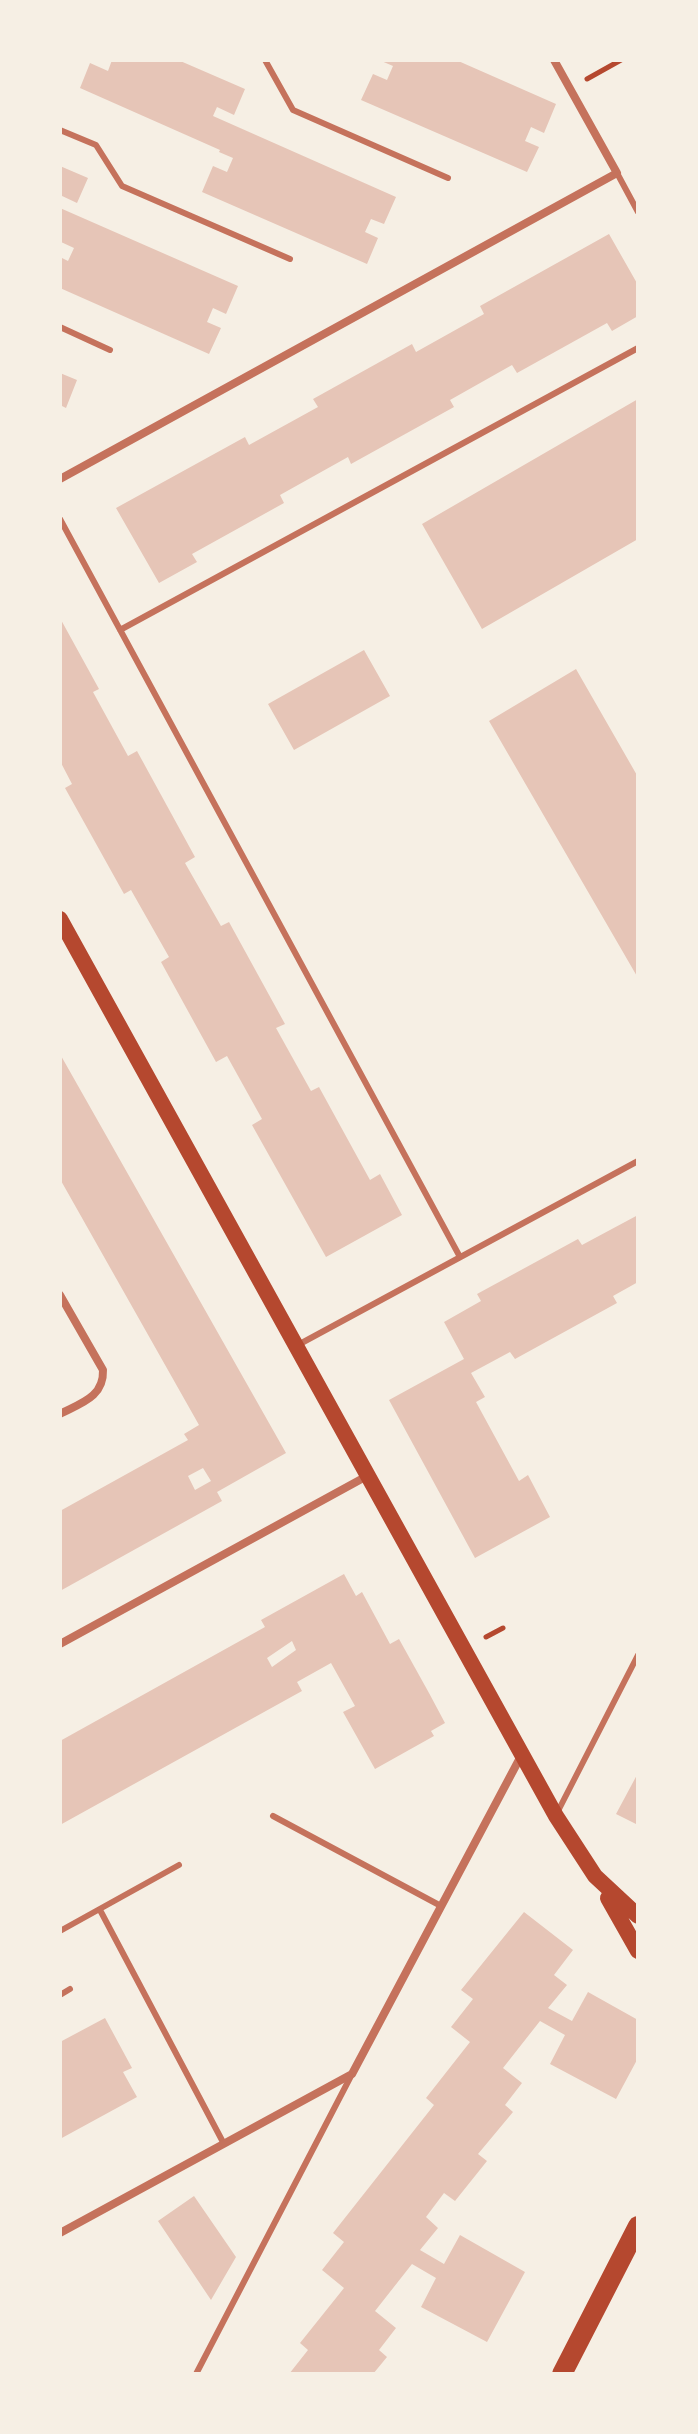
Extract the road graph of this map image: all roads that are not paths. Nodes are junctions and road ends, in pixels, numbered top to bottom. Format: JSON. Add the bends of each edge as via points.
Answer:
{"nodes":[{"id":1,"x":265,"y":60,"type":"edge"},
{"id":2,"x":554,"y":60,"type":"edge"},
{"id":3,"x":60,"y":130,"type":"edge"},
{"id":4,"x":617,"y":173,"type":"junction"},
{"id":5,"x":448,"y":178,"type":"dead end"},
{"id":6,"x":638,"y":212,"type":"edge"},
{"id":7,"x":290,"y":259,"type":"dead end"},
{"id":8,"x":60,"y":327,"type":"edge"},
{"id":9,"x":638,"y":348,"type":"edge"},
{"id":10,"x":110,"y":350,"type":"dead end"},
{"id":11,"x":60,"y":479,"type":"edge"},
{"id":12,"x":60,"y":519,"type":"edge"},
{"id":13,"x":120,"y":630,"type":"junction"},
{"id":14,"x":60,"y":919,"type":"edge"},
{"id":15,"x":638,"y":1161,"type":"edge"},
{"id":16,"x":460,"y":1257,"type":"junction"},
{"id":17,"x":60,"y":1295,"type":"edge"},
{"id":18,"x":296,"y":1346,"type":"junction"},
{"id":19,"x":60,"y":1414,"type":"edge"},
{"id":20,"x":367,"y":1476,"type":"junction"},
{"id":21,"x":60,"y":1644,"type":"edge"},
{"id":22,"x":638,"y":1655,"type":"edge"},
{"id":23,"x":521,"y":1756,"type":"junction"},
{"id":24,"x":273,"y":1816,"type":"dead end"},
{"id":25,"x":556,"y":1816,"type":"junction"},
{"id":26,"x":179,"y":1865,"type":"dead end"},
{"id":27,"x":595,"y":1876,"type":"junction"},
{"id":28,"x":441,"y":1906,"type":"junction"},
{"id":29,"x":100,"y":1910,"type":"junction"},
{"id":30,"x":638,"y":1916,"type":"edge"},
{"id":31,"x":60,"y":1931,"type":"edge"},
{"id":32,"x":638,"y":1951,"type":"edge"},
{"id":33,"x":70,"y":1989,"type":"dead end"},
{"id":34,"x":60,"y":1995,"type":"edge"},
{"id":35,"x":352,"y":2074,"type":"junction"},
{"id":36,"x":224,"y":2144,"type":"junction"},
{"id":37,"x":638,"y":2226,"type":"edge"},
{"id":38,"x":60,"y":2233,"type":"edge"},
{"id":39,"x":196,"y":2374,"type":"edge"},
{"id":40,"x":562,"y":2374,"type":"edge"}],
"edges":[{"from":1,"to":5,"type":"lane","via":[[293,110]]},
{"from":2,"to":4,"type":"street"},
{"from":3,"to":7,"type":"lane","via":[[96,145],[122,186]]},
{"from":4,"to":6,"type":"lane"},
{"from":4,"to":11,"type":"street"},
{"from":8,"to":10,"type":"lane"},
{"from":9,"to":13,"type":"lane"},
{"from":12,"to":13,"type":"lane"},
{"from":13,"to":16,"type":"lane"},
{"from":14,"to":18,"type":"main road"},
{"from":15,"to":16,"type":"lane"},
{"from":16,"to":18,"type":"lane"},
{"from":17,"to":19,"type":"street","via":[[103,1370],[104,1383],[94,1395]]},
{"from":18,"to":20,"type":"main road"},
{"from":20,"to":21,"type":"street"},
{"from":20,"to":23,"type":"main road"},
{"from":22,"to":25,"type":"lane"},
{"from":23,"to":25,"type":"main road"},
{"from":23,"to":28,"type":"street"},
{"from":24,"to":28,"type":"lane"},
{"from":25,"to":27,"type":"main road"},
{"from":26,"to":29,"type":"lane"},
{"from":27,"to":30,"type":"main road"},
{"from":27,"to":32,"type":"main road"},
{"from":28,"to":35,"type":"street"},
{"from":29,"to":31,"type":"lane"},
{"from":29,"to":36,"type":"lane"},
{"from":33,"to":34,"type":"lane"},
{"from":35,"to":36,"type":"street"},
{"from":35,"to":39,"type":"lane"},
{"from":36,"to":38,"type":"street"},
{"from":37,"to":40,"type":"main road"}]}
